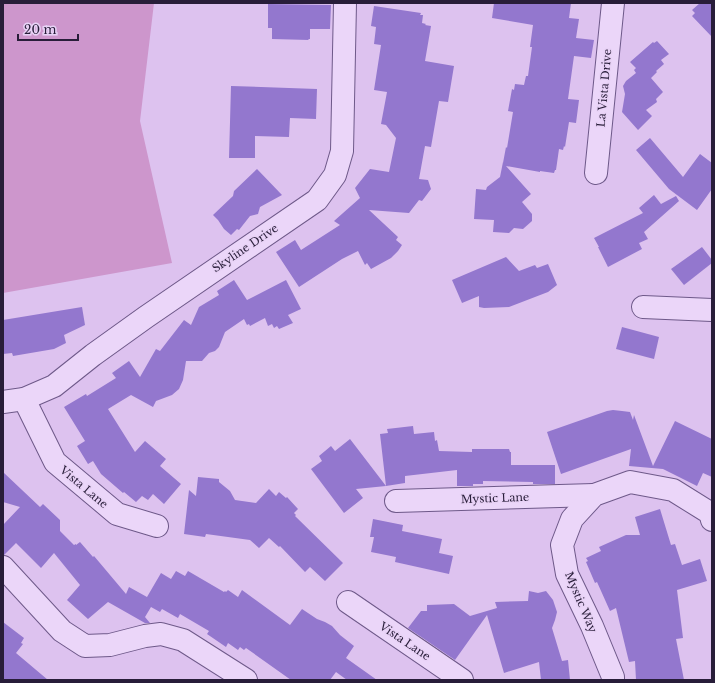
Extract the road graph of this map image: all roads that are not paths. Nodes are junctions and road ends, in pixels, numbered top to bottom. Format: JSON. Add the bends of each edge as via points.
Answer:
{"nodes":[{"id":1,"x":346,"y":3,"type":"edge"},
{"id":2,"x":613,"y":3,"type":"edge"},
{"id":3,"x":596,"y":173,"type":"dead end"},
{"id":4,"x":643,"y":307,"type":"dead end"},
{"id":5,"x":712,"y":310,"type":"edge"},
{"id":6,"x":24,"y":399,"type":"junction"},
{"id":7,"x":3,"y":402,"type":"edge"},
{"id":8,"x":594,"y":495,"type":"junction"},
{"id":9,"x":396,"y":501,"type":"dead end"},
{"id":10,"x":712,"y":520,"type":"edge"},
{"id":11,"x":157,"y":526,"type":"dead end"},
{"id":12,"x":3,"y":568,"type":"edge"},
{"id":13,"x":348,"y":602,"type":"dead end"},
{"id":14,"x":246,"y":680,"type":"edge"},
{"id":15,"x":462,"y":680,"type":"edge"},
{"id":16,"x":613,"y":680,"type":"edge"}],
"edges":[{"from":1,"to":6,"type":"street","name":"Skyline Drive","via":[[342,152],[335,175],[316,200],[146,317],[54,386]]},
{"from":2,"to":3,"type":"street","name":"La Vista Drive"},
{"from":4,"to":5,"type":"street"},
{"from":6,"to":7,"type":"street","name":"Skyline Drive"},
{"from":6,"to":11,"type":"street","name":"Vista Lane","via":[[55,462],[117,514]]},
{"from":8,"to":9,"type":"street","name":"Mystic Lane"},
{"from":8,"to":10,"type":"street","name":"Mystic Way","via":[[630,482],[673,490],[710,513]]},
{"from":8,"to":16,"type":"street","name":"Mystic Way","via":[[572,519],[562,545],[567,574],[592,626]]},
{"from":12,"to":14,"type":"street","via":[[62,631],[85,646],[110,646],[161,634],[183,640]]},
{"from":13,"to":15,"type":"street","name":"Vista Lane"}]}
